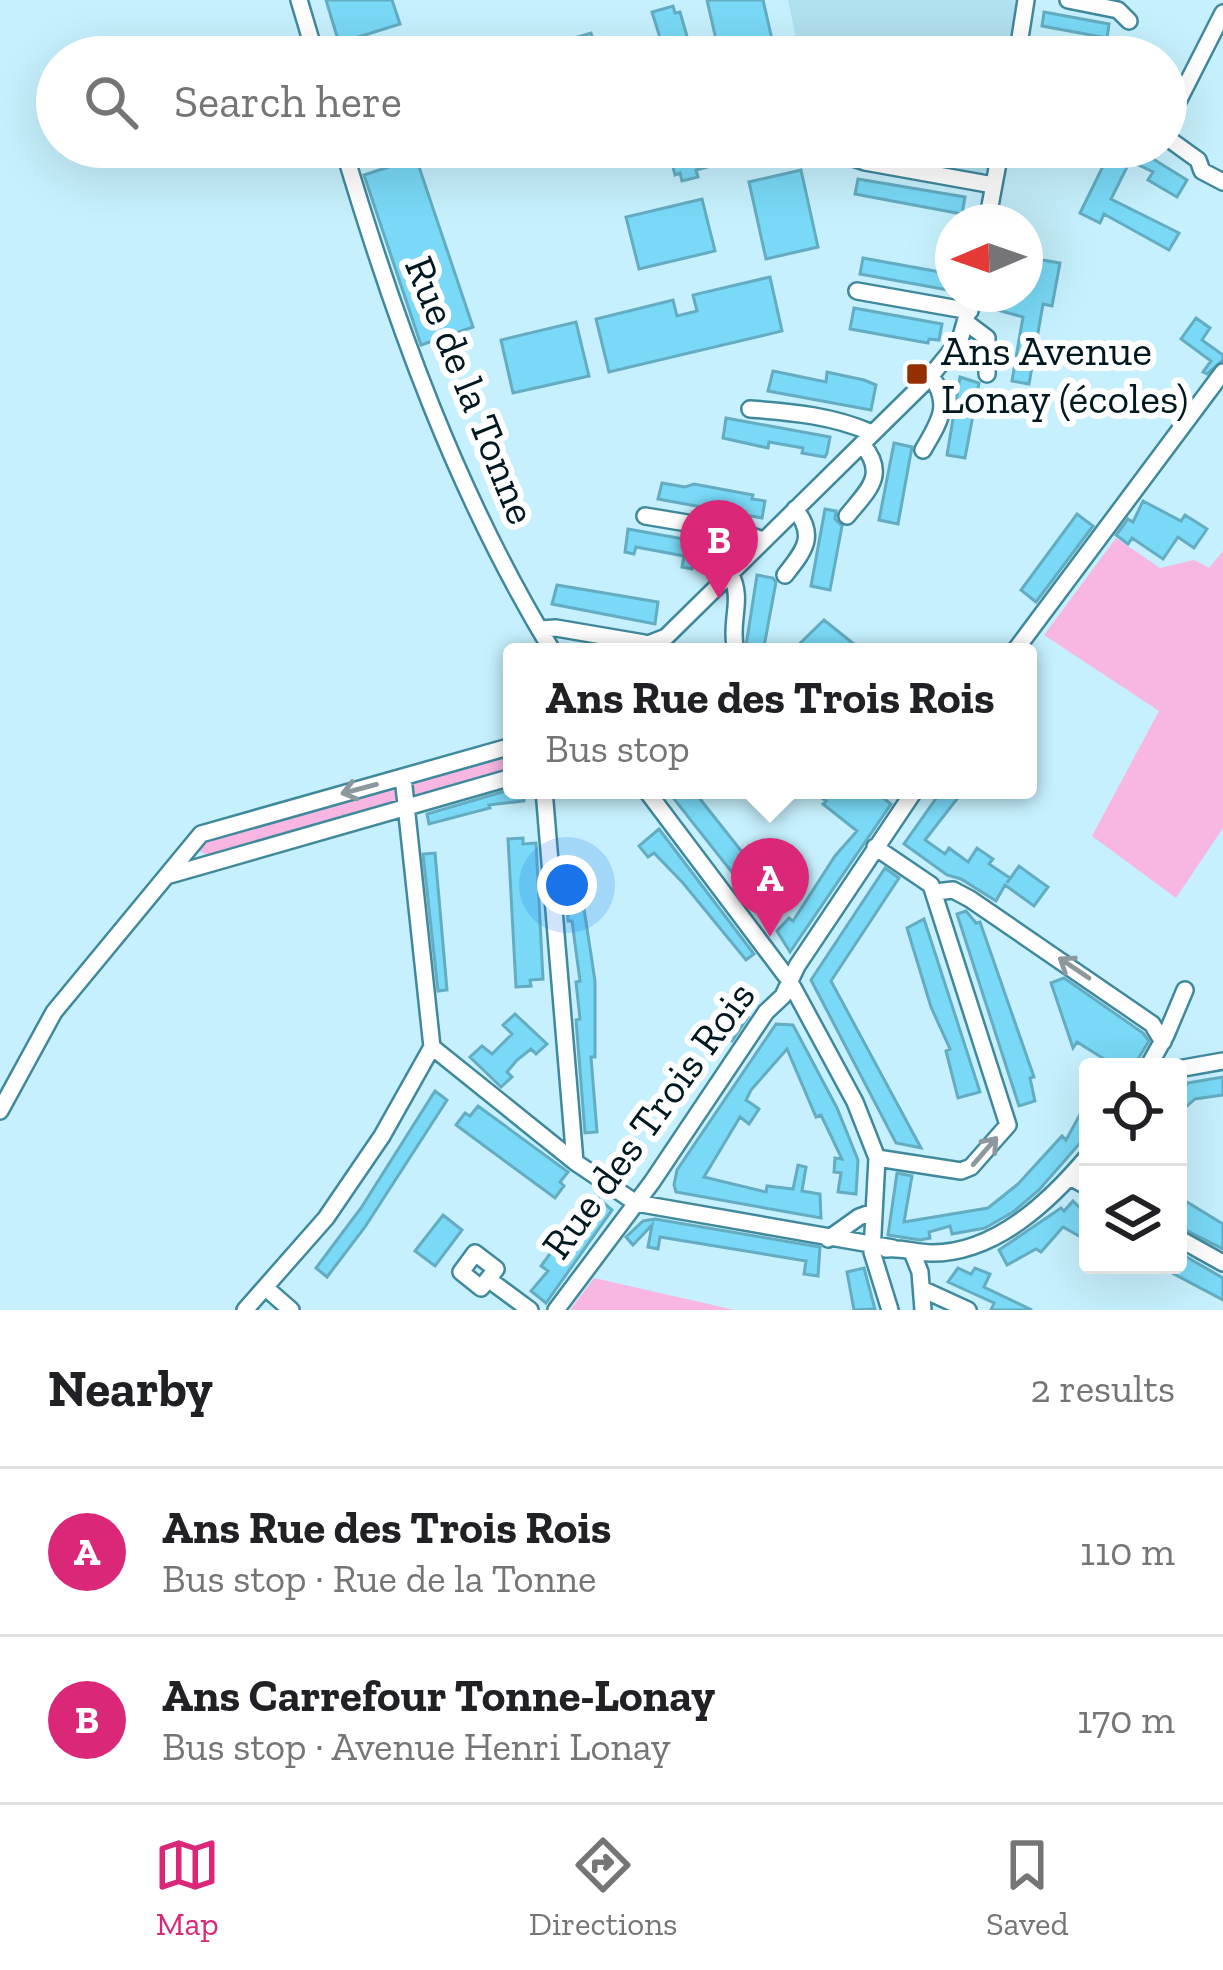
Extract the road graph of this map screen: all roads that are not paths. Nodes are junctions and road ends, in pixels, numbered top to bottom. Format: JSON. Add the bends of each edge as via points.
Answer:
{"nodes":[{"id":1,"x":299,"y":0,"type":"edge"},
{"id":2,"x":1026,"y":0,"type":"edge"},
{"id":3,"x":1067,"y":0,"type":"edge"},
{"id":4,"x":1223,"y":14,"type":"edge"},
{"id":5,"x":1129,"y":21,"type":"dead end"},
{"id":6,"x":310,"y":36,"type":"edge"},
{"id":7,"x":1020,"y":36,"type":"edge"},
{"id":8,"x":1187,"y":84,"type":"edge"},
{"id":9,"x":1187,"y":152,"type":"edge"},
{"id":10,"x":350,"y":168,"type":"edge"},
{"id":11,"x":901,"y":168,"type":"edge"},
{"id":12,"x":996,"y":168,"type":"edge"},
{"id":13,"x":1223,"y":182,"type":"edge"},
{"id":14,"x":993,"y":184,"type":"junction"},
{"id":15,"x":990,"y":204,"type":"edge"},
{"id":16,"x":857,"y":291,"type":"dead end"},
{"id":17,"x":935,"y":303,"type":"edge"},
{"id":18,"x":969,"y":312,"type":"edge"},
{"id":19,"x":972,"y":312,"type":"edge"},
{"id":20,"x":1223,"y":372,"type":"edge"},
{"id":21,"x":987,"y":374,"type":"dead end"},
{"id":22,"x":931,"y":376,"type":"junction"},
{"id":23,"x":751,"y":409,"type":"dead end"},
{"id":24,"x":867,"y":438,"type":"junction"},
{"id":25,"x":923,"y":450,"type":"dead end"},
{"id":26,"x":795,"y":509,"type":"junction"},
{"id":27,"x":645,"y":516,"type":"dead end"},
{"id":28,"x":847,"y":516,"type":"dead end"},
{"id":29,"x":764,"y":541,"type":"junction"},
{"id":30,"x":730,"y":573,"type":"junction"},
{"id":31,"x":785,"y":575,"type":"dead end"},
{"id":32,"x":539,"y":629,"type":"junction"},
{"id":33,"x":548,"y":643,"type":"edge"},
{"id":34,"x":641,"y":643,"type":"edge"},
{"id":35,"x":650,"y":643,"type":"edge"},
{"id":36,"x":735,"y":643,"type":"edge"},
{"id":37,"x":1021,"y":643,"type":"edge"},
{"id":38,"x":503,"y":749,"type":"edge"},
{"id":39,"x":403,"y":777,"type":"junction"},
{"id":40,"x":503,"y":780,"type":"edge"},
{"id":41,"x":545,"y":799,"type":"edge"},
{"id":42,"x":653,"y":799,"type":"edge"},
{"id":43,"x":909,"y":799,"type":"edge"},
{"id":44,"x":406,"y":807,"type":"junction"},
{"id":45,"x":875,"y":847,"type":"junction"},
{"id":46,"x":170,"y":875,"type":"junction"},
{"id":47,"x":935,"y":892,"type":"junction"},
{"id":48,"x":789,"y":980,"type":"junction"},
{"id":49,"x":1185,"y":990,"type":"dead end"},
{"id":50,"x":1162,"y":1042,"type":"junction"},
{"id":51,"x":432,"y":1047,"type":"junction"},
{"id":52,"x":1153,"y":1058,"type":"edge"},
{"id":53,"x":1223,"y":1061,"type":"edge"},
{"id":54,"x":1187,"y":1067,"type":"edge"},
{"id":55,"x":0,"y":1111,"type":"edge"},
{"id":56,"x":877,"y":1158,"type":"junction"},
{"id":57,"x":574,"y":1162,"type":"junction"},
{"id":58,"x":1080,"y":1166,"type":"edge"},
{"id":59,"x":1070,"y":1178,"type":"junction"},
{"id":60,"x":1079,"y":1182,"type":"edge"},
{"id":61,"x":636,"y":1204,"type":"junction"},
{"id":62,"x":872,"y":1212,"type":"junction"},
{"id":63,"x":827,"y":1239,"type":"junction"},
{"id":64,"x":1187,"y":1243,"type":"edge"},
{"id":65,"x":872,"y":1244,"type":"junction"},
{"id":66,"x":893,"y":1248,"type":"junction"},
{"id":67,"x":912,"y":1252,"type":"junction"},
{"id":68,"x":935,"y":1254,"type":"junction"},
{"id":69,"x":1223,"y":1263,"type":"edge"},
{"id":70,"x":877,"y":1268,"type":"junction"},
{"id":71,"x":488,"y":1279,"type":"dead end"},
{"id":72,"x":921,"y":1281,"type":"junction"},
{"id":73,"x":267,"y":1289,"type":"junction"},
{"id":74,"x":964,"y":1308,"type":"edge"},
{"id":75,"x":245,"y":1310,"type":"edge"},
{"id":76,"x":291,"y":1310,"type":"edge"},
{"id":77,"x":530,"y":1310,"type":"edge"},
{"id":78,"x":556,"y":1310,"type":"edge"},
{"id":79,"x":890,"y":1310,"type":"edge"},
{"id":80,"x":923,"y":1310,"type":"edge"},
{"id":81,"x":938,"y":1310,"type":"edge"}],
"edges":[{"from":1,"to":6,"type":"street"},
{"from":2,"to":7,"type":"street"},
{"from":3,"to":5,"type":"street","via":[[1118,10]]},
{"from":4,"to":8,"type":"street"},
{"from":9,"to":13,"type":"street"},
{"from":10,"to":32,"type":"street","name":"Rue de la Tonne","via":[[420,383]]},
{"from":11,"to":14,"type":"street"},
{"from":12,"to":14,"type":"street"},
{"from":14,"to":15,"type":"street"},
{"from":16,"to":17,"type":"street"},
{"from":18,"to":22,"type":"street","via":[[956,347]]},
{"from":19,"to":21,"type":"street","via":[[987,338]]},
{"from":20,"to":37,"type":"street"},
{"from":22,"to":24,"type":"street"},
{"from":22,"to":25,"type":"street","via":[[945,406]]},
{"from":23,"to":24,"type":"street","via":[[853,424]]},
{"from":24,"to":26,"type":"street"},
{"from":24,"to":28,"type":"street","via":[[874,478]]},
{"from":26,"to":29,"type":"street"},
{"from":26,"to":31,"type":"street","via":[[808,538]]},
{"from":27,"to":29,"type":"street"},
{"from":29,"to":30,"type":"street"},
{"from":30,"to":35,"type":"street","via":[[666,637]]},
{"from":30,"to":36,"type":"street","via":[[740,595]]},
{"from":32,"to":33,"type":"street","name":"Rue de la Tonne"},
{"from":32,"to":34,"type":"street"},
{"from":38,"to":39,"type":"street"},
{"from":39,"to":44,"type":"street"},
{"from":39,"to":46,"type":"street","one_way":true,"via":[[201,834]]},
{"from":40,"to":44,"type":"street"},
{"from":41,"to":57,"type":"street"},
{"from":42,"to":48,"type":"street"},
{"from":43,"to":45,"type":"street","name":"Rue des Trois Rois"},
{"from":44,"to":46,"type":"street"},
{"from":44,"to":51,"type":"street"},
{"from":45,"to":47,"type":"street"},
{"from":45,"to":48,"type":"street","name":"Rue des Trois Rois"},
{"from":46,"to":55,"type":"street","via":[[54,1012]]},
{"from":50,"to":47,"type":"street","one_way":true,"via":[[1152,1024],[1006,923],[953,890]]},
{"from":56,"to":47,"type":"street","one_way":true,"via":[[961,1171],[1008,1125]]},
{"from":48,"to":56,"type":"street"},
{"from":48,"to":61,"type":"street","name":"Rue des Trois Rois"},
{"from":49,"to":50,"type":"street"},
{"from":50,"to":52,"type":"street"},
{"from":51,"to":57,"type":"street"},
{"from":51,"to":73,"type":"street","via":[[382,1136]]},
{"from":53,"to":54,"type":"street"},
{"from":56,"to":62,"type":"street"},
{"from":57,"to":61,"type":"street"},
{"from":58,"to":59,"type":"street"},
{"from":59,"to":60,"type":"street"},
{"from":59,"to":68,"type":"street","via":[[1010,1228]]},
{"from":61,"to":63,"type":"street"},
{"from":61,"to":78,"type":"street","name":"Rue des Trois Rois"},
{"from":62,"to":63,"type":"street"},
{"from":62,"to":65,"type":"street"},
{"from":63,"to":65,"type":"street"},
{"from":64,"to":69,"type":"street"},
{"from":65,"to":66,"type":"street"},
{"from":65,"to":70,"type":"street"},
{"from":66,"to":67,"type":"street"},
{"from":66,"to":70,"type":"street"},
{"from":67,"to":68,"type":"street"},
{"from":67,"to":72,"type":"street"},
{"from":68,"to":72,"type":"street"},
{"from":70,"to":79,"type":"street"},
{"from":71,"to":77,"type":"street"},
{"from":72,"to":74,"type":"street"},
{"from":72,"to":80,"type":"street"},
{"from":73,"to":75,"type":"street"},
{"from":73,"to":76,"type":"street"},
{"from":74,"to":81,"type":"street"}]}
